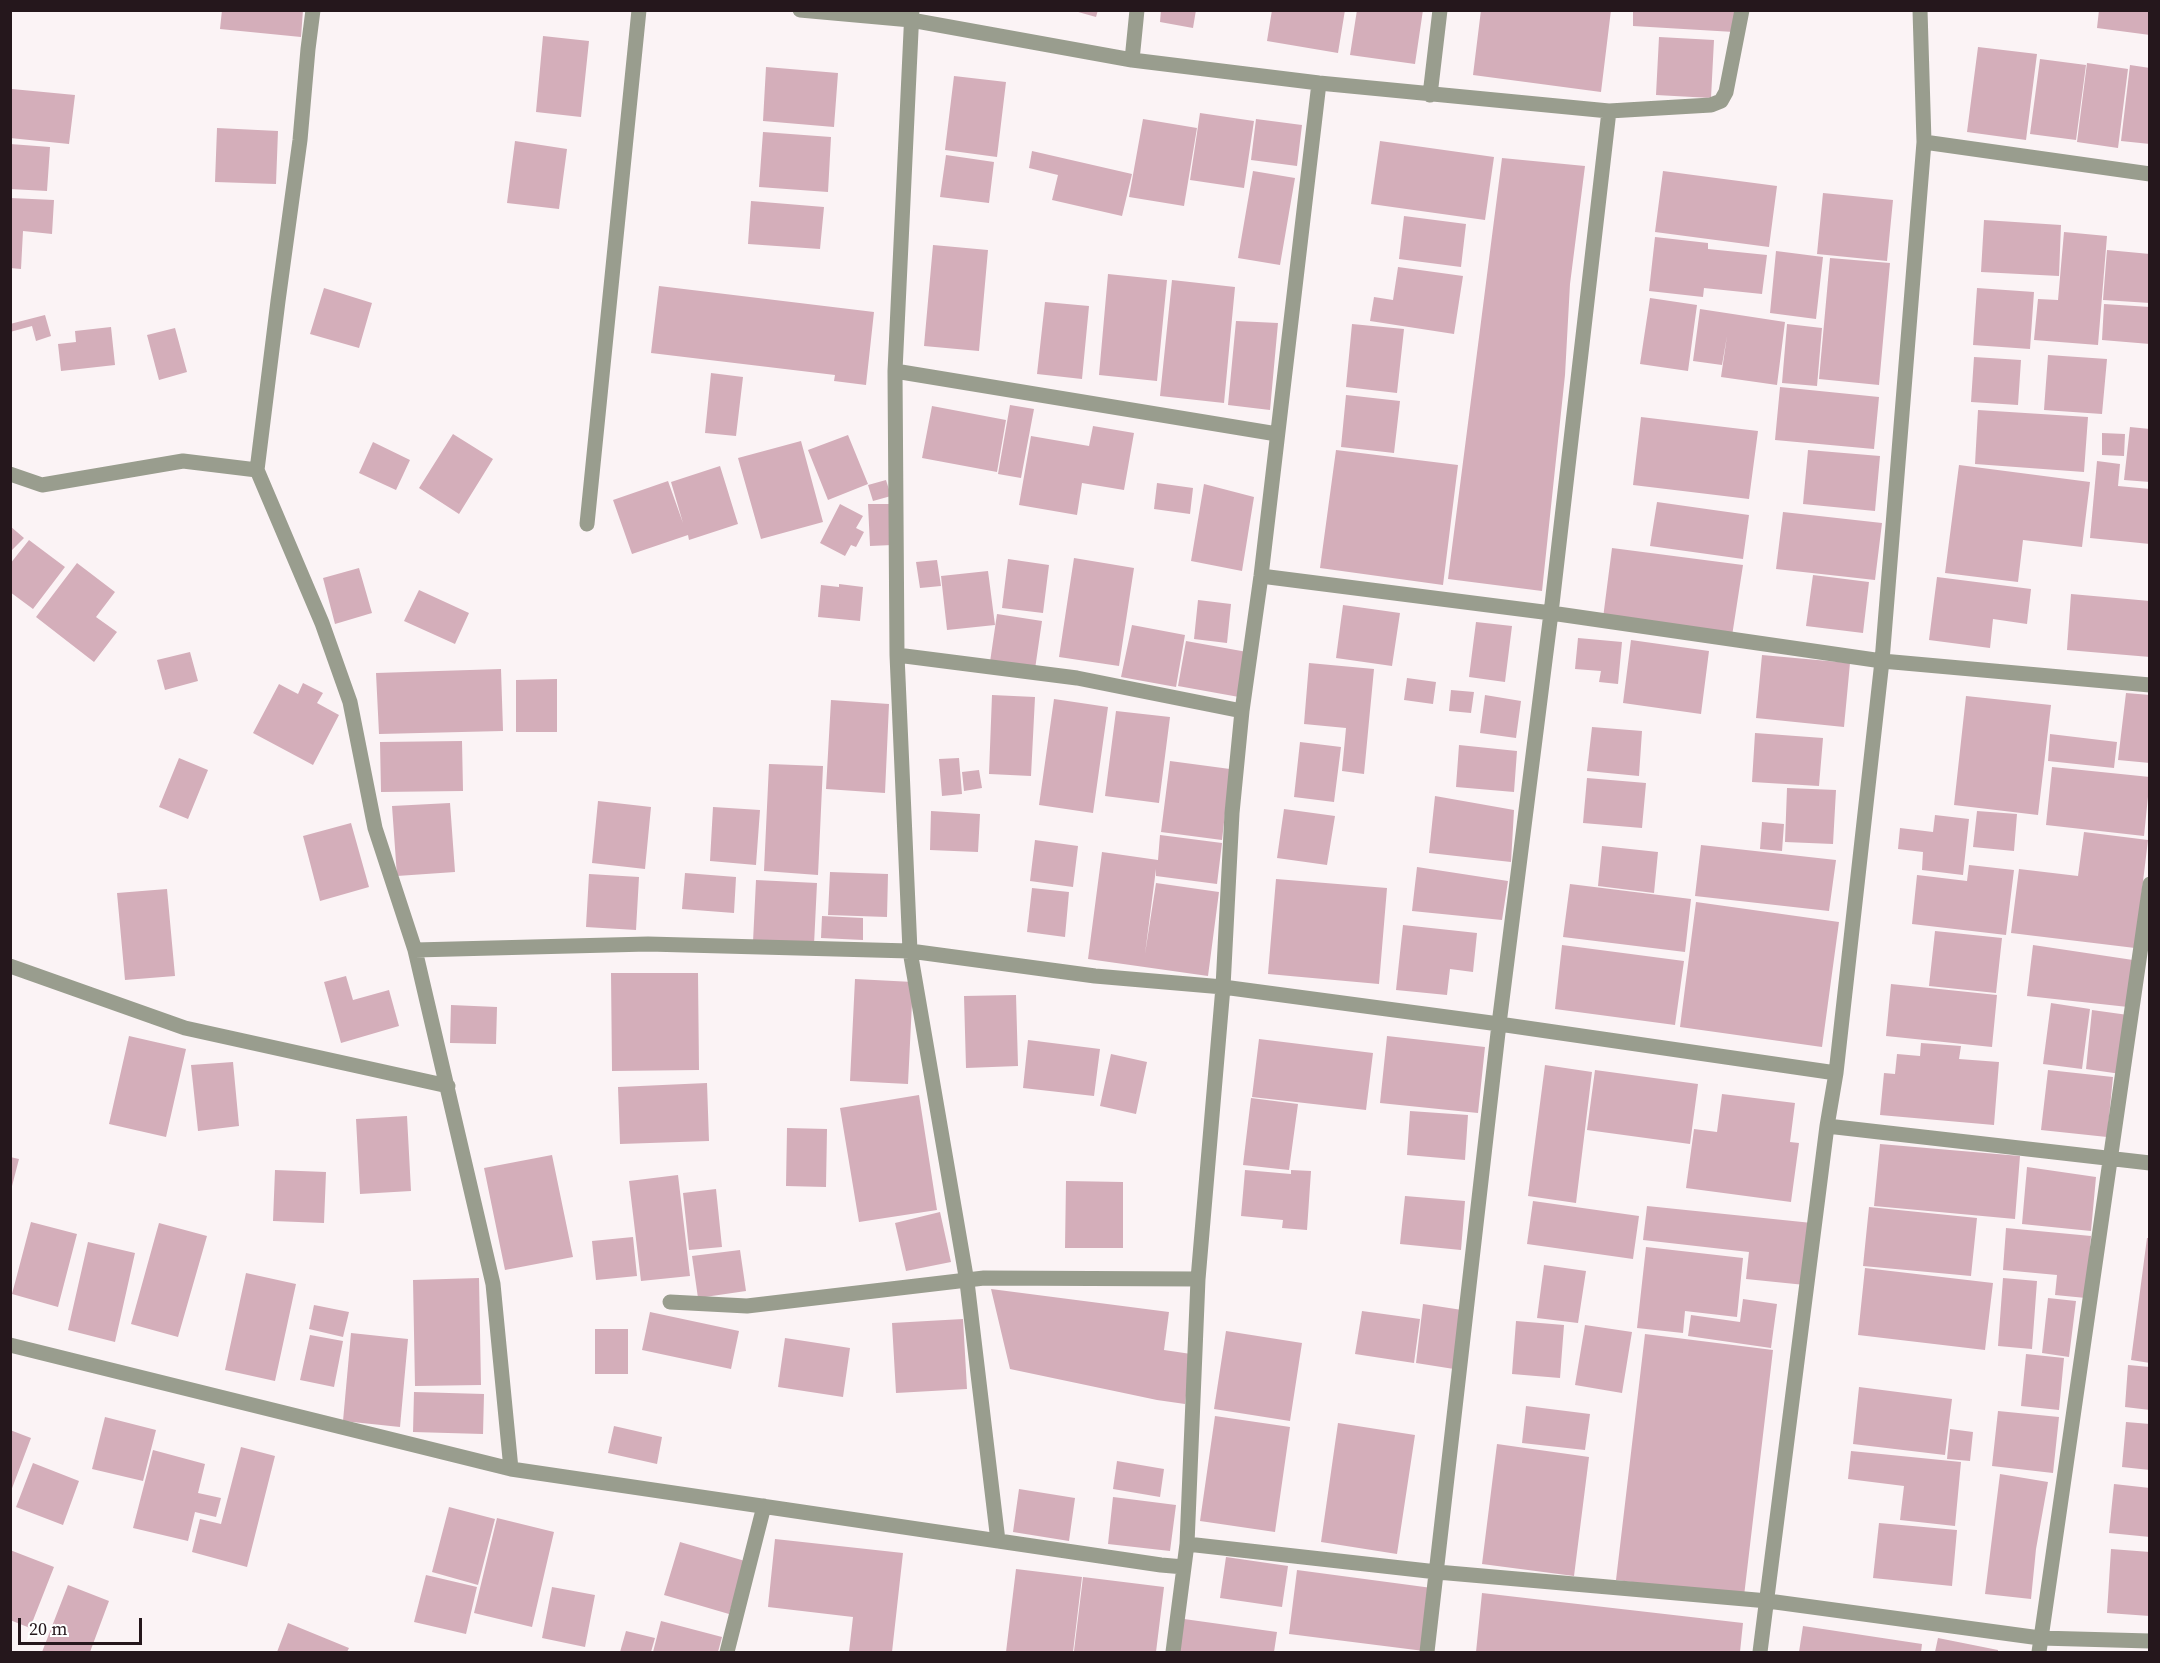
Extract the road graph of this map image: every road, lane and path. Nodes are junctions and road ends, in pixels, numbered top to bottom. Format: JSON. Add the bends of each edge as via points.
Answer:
{"nodes":[{"id":1,"x":313,"y":10,"type":"edge"},
{"id":2,"x":639,"y":10,"type":"edge"},
{"id":3,"x":800,"y":10,"type":"edge"},
{"id":4,"x":1137,"y":10,"type":"edge"},
{"id":5,"x":1440,"y":10,"type":"edge"},
{"id":6,"x":1742,"y":10,"type":"edge"},
{"id":7,"x":1920,"y":10,"type":"edge"},
{"id":8,"x":911,"y":15,"type":"edge"},
{"id":9,"x":1132,"y":60,"type":"junction"},
{"id":10,"x":1319,"y":83,"type":"junction"},
{"id":11,"x":1430,"y":95,"type":"junction"},
{"id":12,"x":1609,"y":111,"type":"junction"},
{"id":13,"x":1924,"y":142,"type":"junction"},
{"id":14,"x":2150,"y":174,"type":"edge"},
{"id":15,"x":895,"y":370,"type":"junction"},
{"id":16,"x":1277,"y":434,"type":"junction"},
{"id":17,"x":257,"y":471,"type":"junction"},
{"id":18,"x":10,"y":474,"type":"edge"},
{"id":19,"x":587,"y":524,"type":"dead end"},
{"id":20,"x":1261,"y":576,"type":"junction"},
{"id":21,"x":1551,"y":614,"type":"junction"},
{"id":22,"x":897,"y":655,"type":"junction"},
{"id":23,"x":1882,"y":661,"type":"junction"},
{"id":24,"x":2150,"y":685,"type":"edge"},
{"id":25,"x":1242,"y":711,"type":"junction"},
{"id":26,"x":2150,"y":884,"type":"edge"},
{"id":27,"x":416,"y":950,"type":"junction"},
{"id":28,"x":910,"y":951,"type":"junction"},
{"id":29,"x":10,"y":966,"type":"edge"},
{"id":30,"x":1222,"y":987,"type":"junction"},
{"id":31,"x":1499,"y":1024,"type":"junction"},
{"id":32,"x":1836,"y":1074,"type":"junction"},
{"id":33,"x":448,"y":1086,"type":"junction"},
{"id":34,"x":1827,"y":1126,"type":"junction"},
{"id":35,"x":2110,"y":1158,"type":"junction"},
{"id":36,"x":2150,"y":1163,"type":"edge"},
{"id":37,"x":1198,"y":1279,"type":"junction"},
{"id":38,"x":967,"y":1282,"type":"junction"},
{"id":39,"x":670,"y":1302,"type":"dead end"},
{"id":40,"x":10,"y":1345,"type":"edge"},
{"id":41,"x":511,"y":1468,"type":"junction"},
{"id":42,"x":764,"y":1506,"type":"junction"},
{"id":43,"x":998,"y":1541,"type":"junction"},
{"id":44,"x":1187,"y":1544,"type":"junction"},
{"id":45,"x":1184,"y":1567,"type":"junction"},
{"id":46,"x":1437,"y":1572,"type":"junction"},
{"id":47,"x":1768,"y":1601,"type":"junction"},
{"id":48,"x":2150,"y":1641,"type":"edge"},
{"id":49,"x":2040,"y":1645,"type":"edge"},
{"id":50,"x":727,"y":1653,"type":"edge"},
{"id":51,"x":1173,"y":1653,"type":"edge"},
{"id":52,"x":1427,"y":1653,"type":"edge"},
{"id":53,"x":1760,"y":1653,"type":"edge"}],
"edges":[{"from":1,"to":17,"type":"street"},
{"from":2,"to":19,"type":"street"},
{"from":3,"to":8,"type":"street"},
{"from":4,"to":9,"type":"street"},
{"from":5,"to":11,"type":"street"},
{"from":6,"to":12,"type":"street","via":[[1721,101],[1711,105]]},
{"from":7,"to":13,"type":"street"},
{"from":8,"to":9,"type":"street"},
{"from":8,"to":15,"type":"street"},
{"from":9,"to":10,"type":"street"},
{"from":10,"to":11,"type":"street"},
{"from":10,"to":16,"type":"street"},
{"from":11,"to":12,"type":"street"},
{"from":12,"to":21,"type":"street"},
{"from":13,"to":14,"type":"street"},
{"from":13,"to":23,"type":"street"},
{"from":15,"to":16,"type":"street"},
{"from":15,"to":22,"type":"street"},
{"from":16,"to":20,"type":"street"},
{"from":17,"to":18,"type":"street","via":[[183,461],[42,484]]},
{"from":17,"to":27,"type":"street","via":[[322,623],[350,702],[375,828]]},
{"from":20,"to":21,"type":"street"},
{"from":20,"to":25,"type":"street"},
{"from":21,"to":23,"type":"street"},
{"from":21,"to":31,"type":"street"},
{"from":22,"to":25,"type":"street","via":[[1077,678]]},
{"from":22,"to":28,"type":"street"},
{"from":23,"to":24,"type":"street"},
{"from":23,"to":32,"type":"street"},
{"from":25,"to":30,"type":"street"},
{"from":26,"to":35,"type":"street"},
{"from":27,"to":28,"type":"street","via":[[648,944]]},
{"from":27,"to":33,"type":"street"},
{"from":28,"to":30,"type":"street","via":[[1095,976]]},
{"from":28,"to":38,"type":"street"},
{"from":29,"to":33,"type":"street","via":[[184,1028]]},
{"from":30,"to":31,"type":"street"},
{"from":30,"to":37,"type":"street"},
{"from":31,"to":32,"type":"street"},
{"from":31,"to":46,"type":"street"},
{"from":32,"to":34,"type":"street"},
{"from":33,"to":41,"type":"street","via":[[493,1284]]},
{"from":34,"to":35,"type":"street"},
{"from":34,"to":47,"type":"street"},
{"from":35,"to":36,"type":"street"},
{"from":35,"to":49,"type":"street"},
{"from":37,"to":38,"type":"street","via":[[984,1278]]},
{"from":37,"to":44,"type":"street"},
{"from":38,"to":39,"type":"street","via":[[747,1306]]},
{"from":38,"to":43,"type":"street"},
{"from":40,"to":41,"type":"street"},
{"from":41,"to":42,"type":"street"},
{"from":42,"to":43,"type":"street"},
{"from":42,"to":50,"type":"street"},
{"from":43,"to":45,"type":"street"},
{"from":44,"to":45,"type":"street"},
{"from":44,"to":46,"type":"street"},
{"from":45,"to":51,"type":"street"},
{"from":46,"to":47,"type":"street"},
{"from":46,"to":52,"type":"street"},
{"from":47,"to":49,"type":"street"},
{"from":47,"to":53,"type":"street"},
{"from":48,"to":49,"type":"street"}]}
